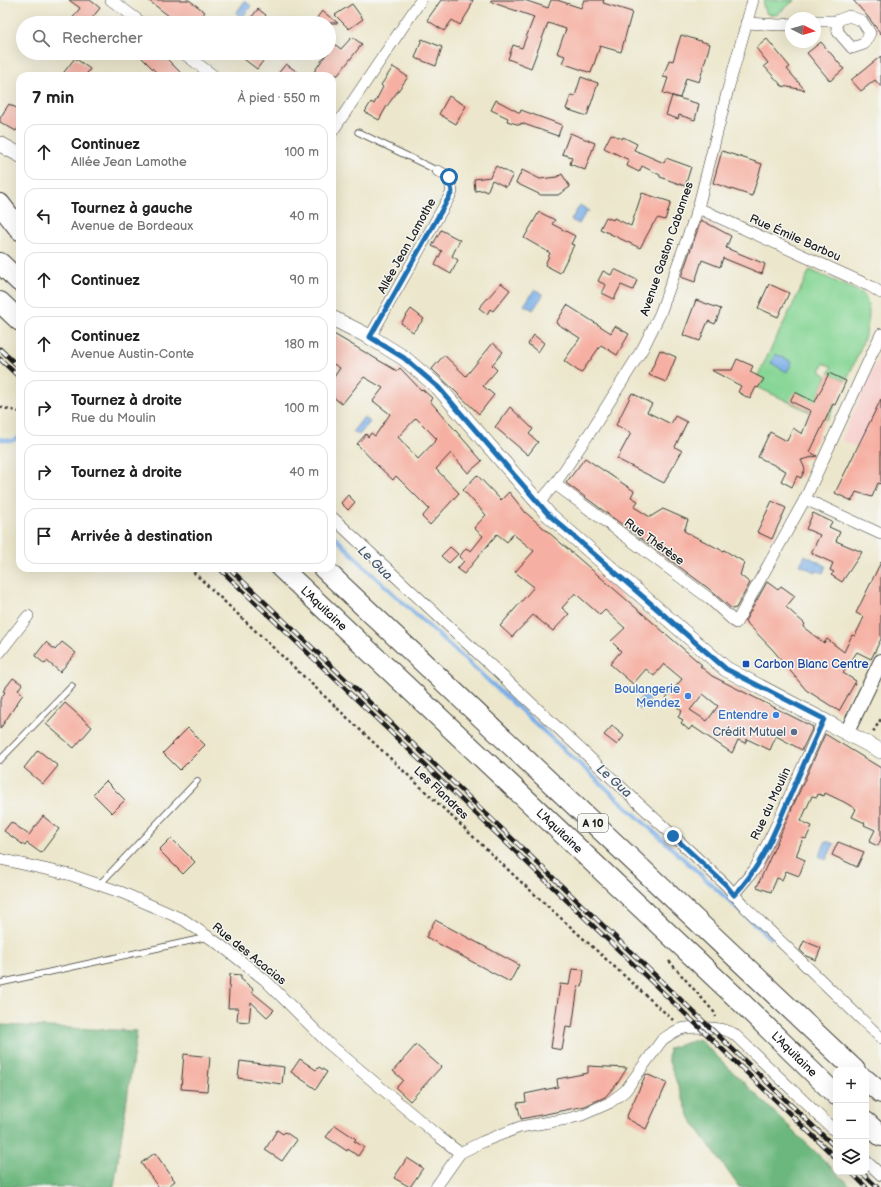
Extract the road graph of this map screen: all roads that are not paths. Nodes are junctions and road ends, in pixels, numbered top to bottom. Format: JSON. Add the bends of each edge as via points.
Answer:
{"nodes":[{"id":1,"x":111,"y":0,"type":"edge"},
{"id":2,"x":421,"y":0,"type":"edge"},
{"id":3,"x":754,"y":0,"type":"edge"},
{"id":4,"x":133,"y":16,"type":"edge"},
{"id":5,"x":821,"y":21,"type":"edge"},
{"id":6,"x":836,"y":21,"type":"dead end"},
{"id":7,"x":746,"y":23,"type":"junction"},
{"id":8,"x":785,"y":24,"type":"edge"},
{"id":9,"x":192,"y":60,"type":"edge"},
{"id":10,"x":209,"y":72,"type":"edge"},
{"id":11,"x":336,"y":126,"type":"edge"},
{"id":12,"x":358,"y":132,"type":"dead end"},
{"id":13,"x":2,"y":146,"type":"edge"},
{"id":14,"x":16,"y":153,"type":"edge"},
{"id":15,"x":438,"y":171,"type":"joint"},
{"id":16,"x":0,"y":204,"type":"edge"},
{"id":17,"x":698,"y":208,"type":"junction"},
{"id":18,"x":16,"y":225,"type":"edge"},
{"id":19,"x":0,"y":263,"type":"edge"},
{"id":20,"x":16,"y":278,"type":"edge"},
{"id":21,"x":881,"y":293,"type":"edge"},
{"id":22,"x":0,"y":302,"type":"edge"},
{"id":23,"x":16,"y":317,"type":"edge"},
{"id":24,"x":336,"y":320,"type":"edge"},
{"id":25,"x":881,"y":334,"type":"edge"},
{"id":26,"x":370,"y":337,"type":"junction"},
{"id":27,"x":554,"y":484,"type":"junction"},
{"id":28,"x":805,"y":499,"type":"junction"},
{"id":29,"x":543,"y":509,"type":"junction"},
{"id":30,"x":336,"y":521,"type":"edge"},
{"id":31,"x":881,"y":534,"type":"edge"},
{"id":32,"x":285,"y":572,"type":"edge"},
{"id":33,"x":327,"y":572,"type":"edge"},
{"id":34,"x":28,"y":616,"type":"dead end"},
{"id":35,"x":0,"y":652,"type":"edge"},
{"id":36,"x":881,"y":661,"type":"edge"},
{"id":37,"x":72,"y":686,"type":"dead end"},
{"id":38,"x":824,"y":719,"type":"junction"},
{"id":39,"x":847,"y":732,"type":"junction"},
{"id":40,"x":881,"y":751,"type":"edge"},
{"id":41,"x":0,"y":760,"type":"edge"},
{"id":42,"x":197,"y":781,"type":"dead end"},
{"id":43,"x":0,"y":859,"type":"edge"},
{"id":44,"x":99,"y":885,"type":"junction"},
{"id":45,"x":734,"y":895,"type":"junction"},
{"id":46,"x":208,"y":937,"type":"junction"},
{"id":47,"x":0,"y":983,"type":"edge"},
{"id":48,"x":881,"y":1038,"type":"edge"},
{"id":49,"x":852,"y":1067,"type":"edge"},
{"id":50,"x":869,"y":1083,"type":"edge"},
{"id":51,"x":833,"y":1092,"type":"edge"},
{"id":52,"x":881,"y":1093,"type":"edge"},
{"id":53,"x":869,"y":1125,"type":"edge"},
{"id":54,"x":833,"y":1129,"type":"edge"},
{"id":55,"x":881,"y":1136,"type":"edge"},
{"id":56,"x":460,"y":1153,"type":"junction"},
{"id":57,"x":869,"y":1164,"type":"edge"},
{"id":58,"x":881,"y":1175,"type":"edge"},
{"id":59,"x":436,"y":1187,"type":"edge"}],
"edges":[{"from":1,"to":4,"type":"street"},
{"from":2,"to":11,"type":"street"},
{"from":3,"to":7,"type":"street","name":"Avenue Gaston Cabannes"},
{"from":5,"to":6,"type":"street"},
{"from":7,"to":8,"type":"street"},
{"from":7,"to":17,"type":"street","name":"Avenue Gaston Cabannes"},
{"from":9,"to":10,"type":"street"},
{"from":12,"to":15,"type":"lane"},
{"from":13,"to":14,"type":"main road"},
{"from":15,"to":26,"type":"street","name":"Allée Jean Lamothe","via":[[449,177],[452,192]]},
{"from":16,"to":18,"type":"highway"},
{"from":17,"to":21,"type":"street","name":"Rue Émile Barbou"},
{"from":17,"to":27,"type":"street","name":"Avenue Gaston Cabannes","via":[[660,314],[643,348],[594,428]]},
{"from":19,"to":20,"type":"highway"},
{"from":22,"to":23,"type":"highway"},
{"from":24,"to":26,"type":"main road"},
{"from":25,"to":28,"type":"street"},
{"from":26,"to":29,"type":"main road","via":[[404,358],[439,388]]},
{"from":27,"to":28,"type":"street","name":"Rue Thérèse","via":[[710,599],[736,623]]},
{"from":27,"to":29,"type":"street","name":"Avenue Gaston Cabannes"},
{"from":28,"to":31,"type":"street"},
{"from":29,"to":38,"type":"main road","via":[[726,669]]},
{"from":30,"to":45,"type":"street"},
{"from":32,"to":51,"type":"highway","name":"L'Aquitaine","number":"A 10"},
{"from":33,"to":49,"type":"highway","number":"A 10"},
{"from":34,"to":35,"type":"street"},
{"from":36,"to":39,"type":"street"},
{"from":37,"to":41,"type":"lane"},
{"from":38,"to":39,"type":"main road"},
{"from":38,"to":45,"type":"street","name":"Rue du Moulin","via":[[755,869]]},
{"from":39,"to":40,"type":"main road"},
{"from":42,"to":44,"type":"lane"},
{"from":43,"to":44,"type":"street","name":"Rue des Acacias","via":[[71,875]]},
{"from":44,"to":46,"type":"street","name":"Rue des Acacias","via":[[184,920]]},
{"from":45,"to":48,"type":"street"},
{"from":46,"to":47,"type":"lane"},
{"from":46,"to":56,"type":"street","name":"Rue des Acacias","via":[[264,980],[328,1043]]},
{"from":50,"to":52,"type":"highway"},
{"from":53,"to":55,"type":"highway"},
{"from":54,"to":56,"type":"street","via":[[728,1030],[682,1029],[662,1040],[625,1091],[609,1103],[567,1119],[520,1127],[502,1133]]},
{"from":56,"to":59,"type":"street"},
{"from":57,"to":58,"type":"street"}]}
